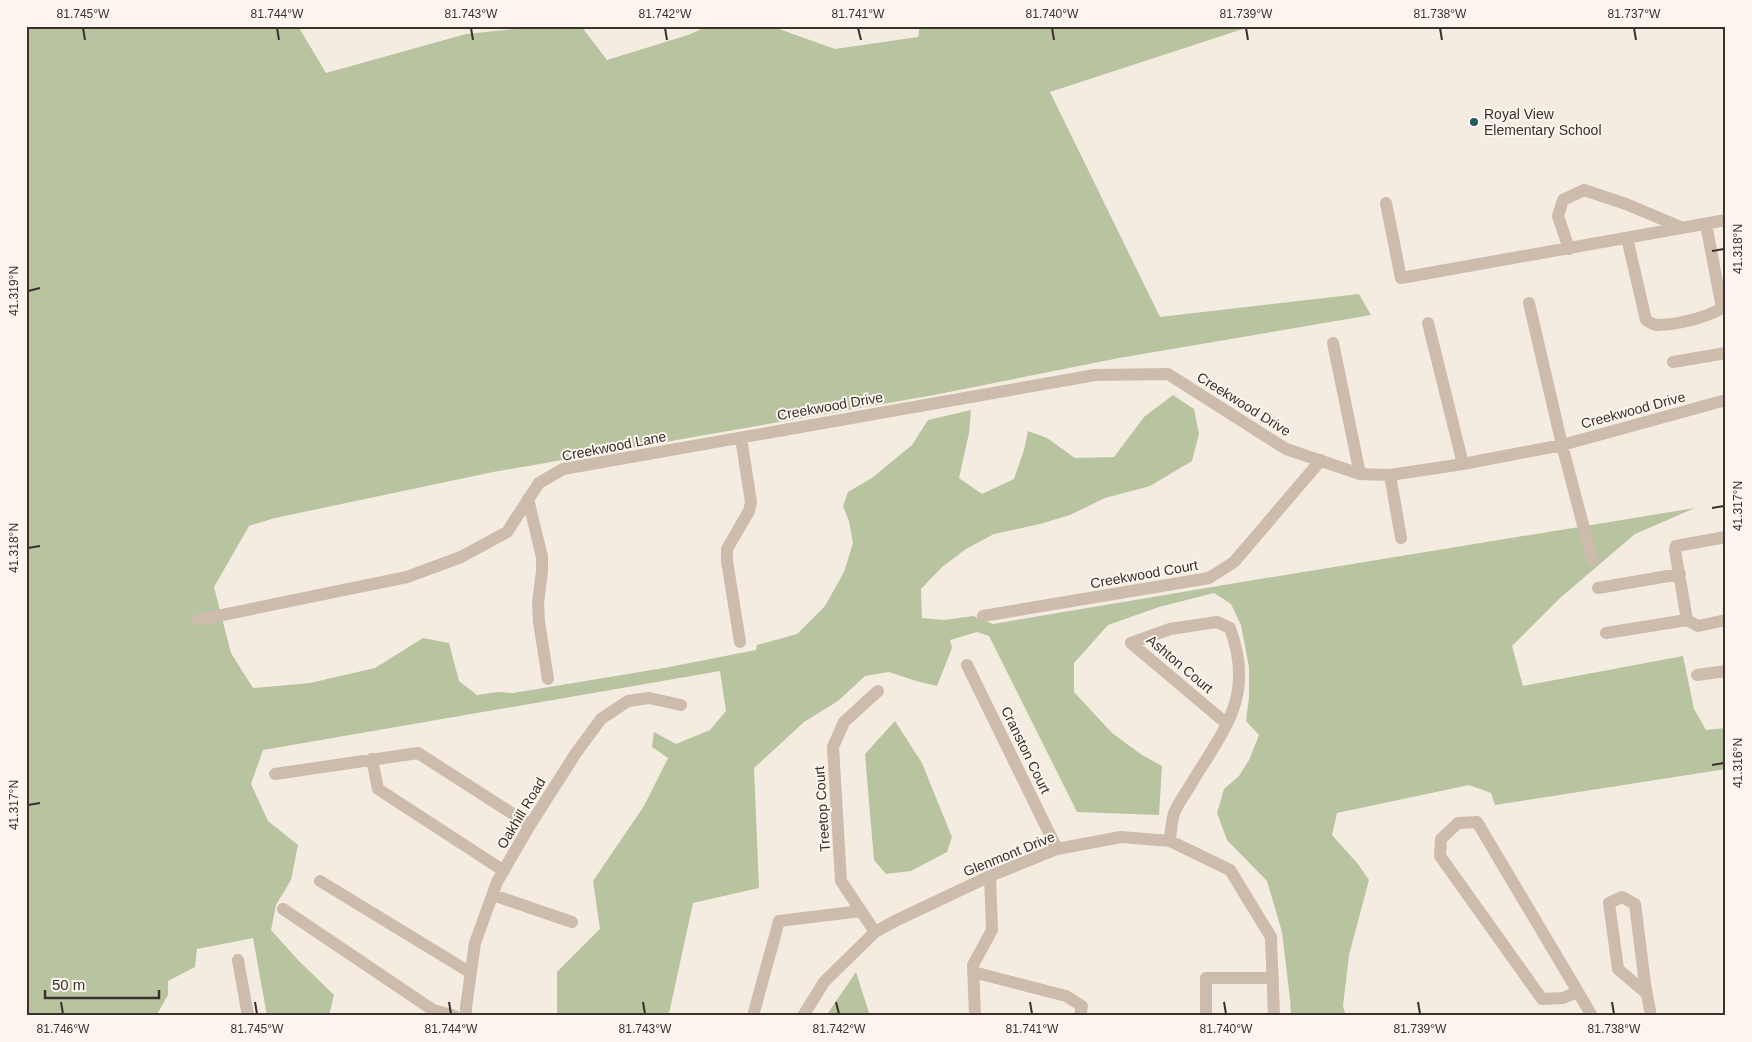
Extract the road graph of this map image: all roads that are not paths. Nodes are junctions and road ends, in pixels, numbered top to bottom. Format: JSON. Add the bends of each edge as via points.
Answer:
{"nodes":[{"id":1,"x":1386,"y":203,"type":"dead end"},
{"id":2,"x":1726,"y":220,"type":"edge"},
{"id":3,"x":1706,"y":224,"type":"junction"},
{"id":4,"x":1683,"y":228,"type":"junction"},
{"id":5,"x":1627,"y":238,"type":"junction"},
{"id":6,"x":1569,"y":249,"type":"junction"},
{"id":7,"x":1528,"y":303,"type":"dead end"},
{"id":8,"x":1428,"y":323,"type":"dead end"},
{"id":9,"x":1333,"y":343,"type":"dead end"},
{"id":10,"x":1726,"y":353,"type":"edge"},
{"id":11,"x":1673,"y":362,"type":"dead end"},
{"id":12,"x":1726,"y":400,"type":"edge"},
{"id":13,"x":742,"y":438,"type":"junction"},
{"id":14,"x":1562,"y":445,"type":"junction"},
{"id":15,"x":1321,"y":460,"type":"junction"},
{"id":16,"x":1463,"y":464,"type":"junction"},
{"id":17,"x":1360,"y":474,"type":"junction"},
{"id":18,"x":1390,"y":475,"type":"junction"},
{"id":19,"x":528,"y":499,"type":"junction"},
{"id":20,"x":1726,"y":537,"type":"edge"},
{"id":21,"x":1401,"y":538,"type":"dead end"},
{"id":22,"x":1592,"y":559,"type":"dead end"},
{"id":23,"x":1680,"y":574,"type":"junction"},
{"id":24,"x":1598,"y":588,"type":"dead end"},
{"id":25,"x":983,"y":616,"type":"dead end"},
{"id":26,"x":198,"y":620,"type":"dead end"},
{"id":27,"x":1688,"y":620,"type":"junction"},
{"id":28,"x":1726,"y":620,"type":"edge"},
{"id":29,"x":1606,"y":633,"type":"dead end"},
{"id":30,"x":740,"y":642,"type":"dead end"},
{"id":31,"x":967,"y":665,"type":"dead end"},
{"id":32,"x":1726,"y":670,"type":"edge"},
{"id":33,"x":1698,"y":674,"type":"dead end"},
{"id":34,"x":548,"y":679,"type":"dead end"},
{"id":35,"x":878,"y":691,"type":"dead end"},
{"id":36,"x":681,"y":705,"type":"dead end"},
{"id":37,"x":1227,"y":724,"type":"junction"},
{"id":38,"x":372,"y":759,"type":"junction"},
{"id":39,"x":275,"y":774,"type":"dead end"},
{"id":40,"x":530,"y":825,"type":"junction"},
{"id":41,"x":1170,"y":841,"type":"junction"},
{"id":42,"x":1057,"y":849,"type":"junction"},
{"id":43,"x":504,"y":870,"type":"junction"},
{"id":44,"x":990,"y":876,"type":"junction"},
{"id":45,"x":320,"y":881,"type":"dead end"},
{"id":46,"x":493,"y":895,"type":"junction"},
{"id":47,"x":283,"y":909,"type":"dead end"},
{"id":48,"x":861,"y":911,"type":"junction"},
{"id":49,"x":572,"y":922,"type":"dead end"},
{"id":50,"x":875,"y":932,"type":"junction"},
{"id":51,"x":238,"y":960,"type":"dead end"},
{"id":52,"x":973,"y":972,"type":"junction"},
{"id":53,"x":471,"y":973,"type":"junction"},
{"id":54,"x":1273,"y":978,"type":"junction"},
{"id":55,"x":1578,"y":992,"type":"junction"},
{"id":56,"x":1646,"y":993,"type":"junction"},
{"id":57,"x":248,"y":1016,"type":"edge"},
{"id":58,"x":455,"y":1016,"type":"edge"},
{"id":59,"x":466,"y":1016,"type":"edge"},
{"id":60,"x":753,"y":1016,"type":"edge"},
{"id":61,"x":803,"y":1016,"type":"edge"},
{"id":62,"x":975,"y":1016,"type":"edge"},
{"id":63,"x":1080,"y":1016,"type":"edge"},
{"id":64,"x":1206,"y":1016,"type":"edge"},
{"id":65,"x":1274,"y":1016,"type":"edge"},
{"id":66,"x":1592,"y":1016,"type":"edge"},
{"id":67,"x":1651,"y":1016,"type":"edge"}],
"edges":[{"from":1,"to":6,"type":"street","via":[[1401,278]]},
{"from":2,"to":3,"type":"street"},
{"from":3,"to":4,"type":"street"},
{"from":3,"to":5,"type":"street","via":[[1722,308],[1711,315],[1677,322],[1654,325],[1646,320]]},
{"from":4,"to":5,"type":"street"},
{"from":4,"to":6,"type":"street","via":[[1584,190],[1563,200],[1558,216]]},
{"from":5,"to":6,"type":"street"},
{"from":7,"to":14,"type":"street"},
{"from":8,"to":16,"type":"street"},
{"from":9,"to":17,"type":"street"},
{"from":10,"to":11,"type":"street"},
{"from":12,"to":14,"type":"street","name":"Creekwood Drive"},
{"from":13,"to":15,"type":"street","name":"Creekwood Drive","via":[[1095,374],[1168,374],[1286,448]]},
{"from":13,"to":19,"type":"street","name":"Creekwood Lane","via":[[563,469],[539,483]]},
{"from":13,"to":30,"type":"street","via":[[751,502],[728,549],[727,561]]},
{"from":14,"to":16,"type":"street","name":"Creekwood Drive"},
{"from":14,"to":22,"type":"street"},
{"from":15,"to":17,"type":"street","name":"Creekwood Drive"},
{"from":15,"to":25,"type":"street","name":"Creekwood Court","via":[[1234,562],[1209,578]]},
{"from":16,"to":18,"type":"street","name":"Creekwood Drive"},
{"from":17,"to":18,"type":"street","name":"Creekwood Drive"},
{"from":18,"to":21,"type":"street"},
{"from":19,"to":26,"type":"street","name":"Creekwood Lane","via":[[507,532],[461,557],[407,576]]},
{"from":19,"to":34,"type":"street","via":[[542,557],[538,603]]},
{"from":20,"to":23,"type":"street","via":[[1676,546]]},
{"from":23,"to":24,"type":"street"},
{"from":23,"to":27,"type":"street"},
{"from":27,"to":28,"type":"street","via":[[1698,626]]},
{"from":27,"to":29,"type":"street"},
{"from":31,"to":42,"type":"street","name":"Cranston Court"},
{"from":32,"to":33,"type":"street"},
{"from":35,"to":48,"type":"street","name":"Treetop Court","via":[[844,722],[832,747],[841,881]]},
{"from":36,"to":40,"type":"street","name":"Oakhill Road","via":[[648,698],[628,701],[601,719]]},
{"from":37,"to":37,"type":"street","name":"Ashton Court","via":[[1237,702],[1240,677],[1230,628],[1217,622],[1170,629],[1131,643]]},
{"from":37,"to":41,"type":"street","name":"Ashton Court","via":[[1174,812]]},
{"from":38,"to":39,"type":"street"},
{"from":38,"to":40,"type":"street","via":[[418,753]]},
{"from":38,"to":43,"type":"street","via":[[378,789]]},
{"from":40,"to":43,"type":"street","name":"Oakhill Road"},
{"from":41,"to":42,"type":"street","name":"Glenmont Drive","via":[[1121,837]]},
{"from":41,"to":54,"type":"street","name":"Glenmont Drive","via":[[1230,870],[1271,937]]},
{"from":42,"to":44,"type":"street","name":"Glenmont Drive"},
{"from":43,"to":46,"type":"street","name":"Oakhill Road"},
{"from":44,"to":50,"type":"street","name":"Glenmont Drive"},
{"from":44,"to":52,"type":"street","via":[[992,930],[973,965]]},
{"from":45,"to":53,"type":"street"},
{"from":46,"to":49,"type":"street"},
{"from":46,"to":53,"type":"street","name":"Oakhill Road","via":[[475,944]]},
{"from":47,"to":58,"type":"street","via":[[433,1010]]},
{"from":48,"to":50,"type":"street","name":"Treetop Court"},
{"from":48,"to":60,"type":"street","via":[[779,921]]},
{"from":50,"to":61,"type":"street","name":"Glenmont Drive","via":[[824,982]]},
{"from":51,"to":57,"type":"street"},
{"from":52,"to":62,"type":"street"},
{"from":52,"to":63,"type":"street","via":[[1066,996],[1082,1006]]},
{"from":53,"to":59,"type":"street","name":"Oakhill Road"},
{"from":54,"to":64,"type":"street","via":[[1206,978]]},
{"from":54,"to":65,"type":"street","name":"Glenmont Drive"},
{"from":55,"to":55,"type":"street","via":[[1477,822],[1458,823],[1441,839],[1440,856],[1542,999],[1563,998]]},
{"from":55,"to":66,"type":"street"},
{"from":56,"to":56,"type":"street","via":[[1635,904],[1622,897],[1609,903],[1618,970]]},
{"from":56,"to":67,"type":"street"}]}
